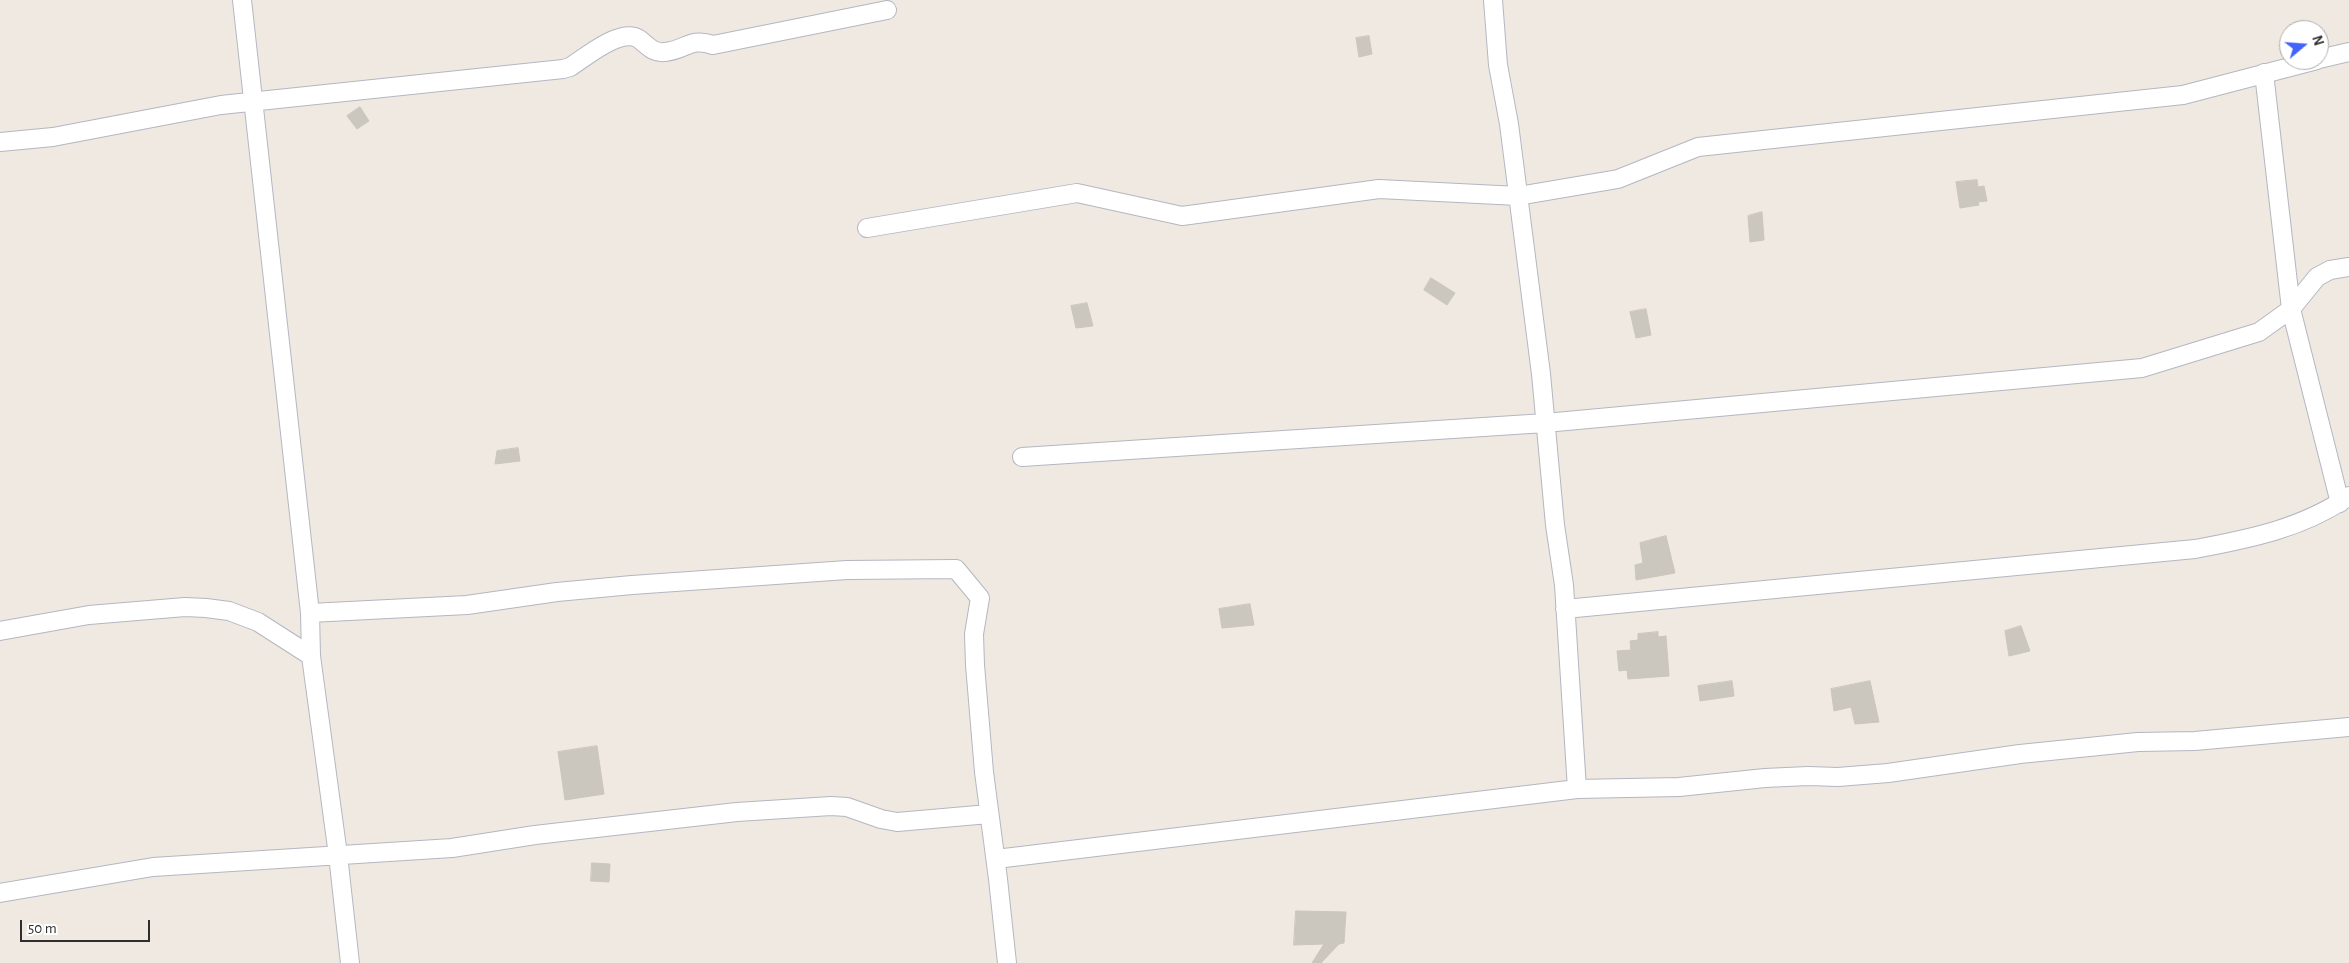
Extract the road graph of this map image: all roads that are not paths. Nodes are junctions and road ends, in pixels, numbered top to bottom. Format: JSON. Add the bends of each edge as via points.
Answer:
{"nodes":[{"id":1,"x":242,"y":0,"type":"edge"},
{"id":2,"x":1493,"y":0,"type":"edge"},
{"id":3,"x":887,"y":10,"type":"dead end"},
{"id":4,"x":2349,"y":52,"type":"edge"},
{"id":5,"x":2329,"y":57,"type":"edge"},
{"id":6,"x":2279,"y":69,"type":"edge"},
{"id":7,"x":2264,"y":73,"type":"junction"},
{"id":8,"x":254,"y":102,"type":"junction"},
{"id":9,"x":0,"y":142,"type":"edge"},
{"id":10,"x":1518,"y":196,"type":"junction"},
{"id":11,"x":867,"y":228,"type":"dead end"},
{"id":12,"x":2349,"y":267,"type":"edge"},
{"id":13,"x":2291,"y":309,"type":"junction"},
{"id":14,"x":1545,"y":423,"type":"junction"},
{"id":15,"x":1022,"y":457,"type":"dead end"},
{"id":16,"x":2344,"y":499,"type":"edge"},
{"id":17,"x":1565,"y":609,"type":"junction"},
{"id":18,"x":310,"y":613,"type":"junction"},
{"id":19,"x":0,"y":631,"type":"edge"},
{"id":20,"x":311,"y":656,"type":"junction"},
{"id":21,"x":2349,"y":728,"type":"edge"},
{"id":22,"x":1577,"y":790,"type":"junction"},
{"id":23,"x":989,"y":814,"type":"junction"},
{"id":24,"x":338,"y":855,"type":"junction"},
{"id":25,"x":996,"y":859,"type":"junction"},
{"id":26,"x":0,"y":893,"type":"edge"},
{"id":27,"x":350,"y":963,"type":"edge"},
{"id":28,"x":1007,"y":963,"type":"edge"}],
"edges":[{"from":1,"to":8,"type":"street"},
{"from":2,"to":10,"type":"street","via":[[1498,65]]},
{"from":3,"to":8,"type":"street","via":[[713,45],[697,41],[663,53],[628,35],[613,40],[563,69]]},
{"from":4,"to":5,"type":"street"},
{"from":6,"to":7,"type":"street"},
{"from":7,"to":10,"type":"street","via":[[2183,95],[1698,147],[1618,179]]},
{"from":7,"to":13,"type":"street"},
{"from":8,"to":9,"type":"street","via":[[221,104],[53,137]]},
{"from":8,"to":18,"type":"street"},
{"from":10,"to":11,"type":"street","via":[[1379,189],[1182,216],[1077,193]]},
{"from":10,"to":14,"type":"street"},
{"from":12,"to":13,"type":"street","via":[[2330,270],[2317,277]]},
{"from":13,"to":14,"type":"street","via":[[2259,332],[2142,368]]},
{"from":13,"to":16,"type":"street"},
{"from":14,"to":15,"type":"street"},
{"from":14,"to":17,"type":"street"},
{"from":16,"to":17,"type":"street","via":[[2312,518],[2281,529],[2196,549]]},
{"from":17,"to":22,"type":"street"},
{"from":18,"to":20,"type":"street"},
{"from":18,"to":23,"type":"street","via":[[467,605],[632,585],[847,570],[956,569],[980,598],[974,634]]},
{"from":19,"to":20,"type":"street","via":[[89,615],[206,608],[230,611],[258,622]]},
{"from":20,"to":24,"type":"street"},
{"from":21,"to":22,"type":"street","via":[[2195,741],[2138,742],[1838,778],[1782,777],[1679,788]]},
{"from":22,"to":25,"type":"street"},
{"from":23,"to":24,"type":"street","via":[[897,822],[847,807],[791,808],[594,828],[452,848]]},
{"from":23,"to":25,"type":"street"},
{"from":24,"to":26,"type":"street","via":[[153,867]]},
{"from":24,"to":27,"type":"street"},
{"from":25,"to":28,"type":"street"}]}
